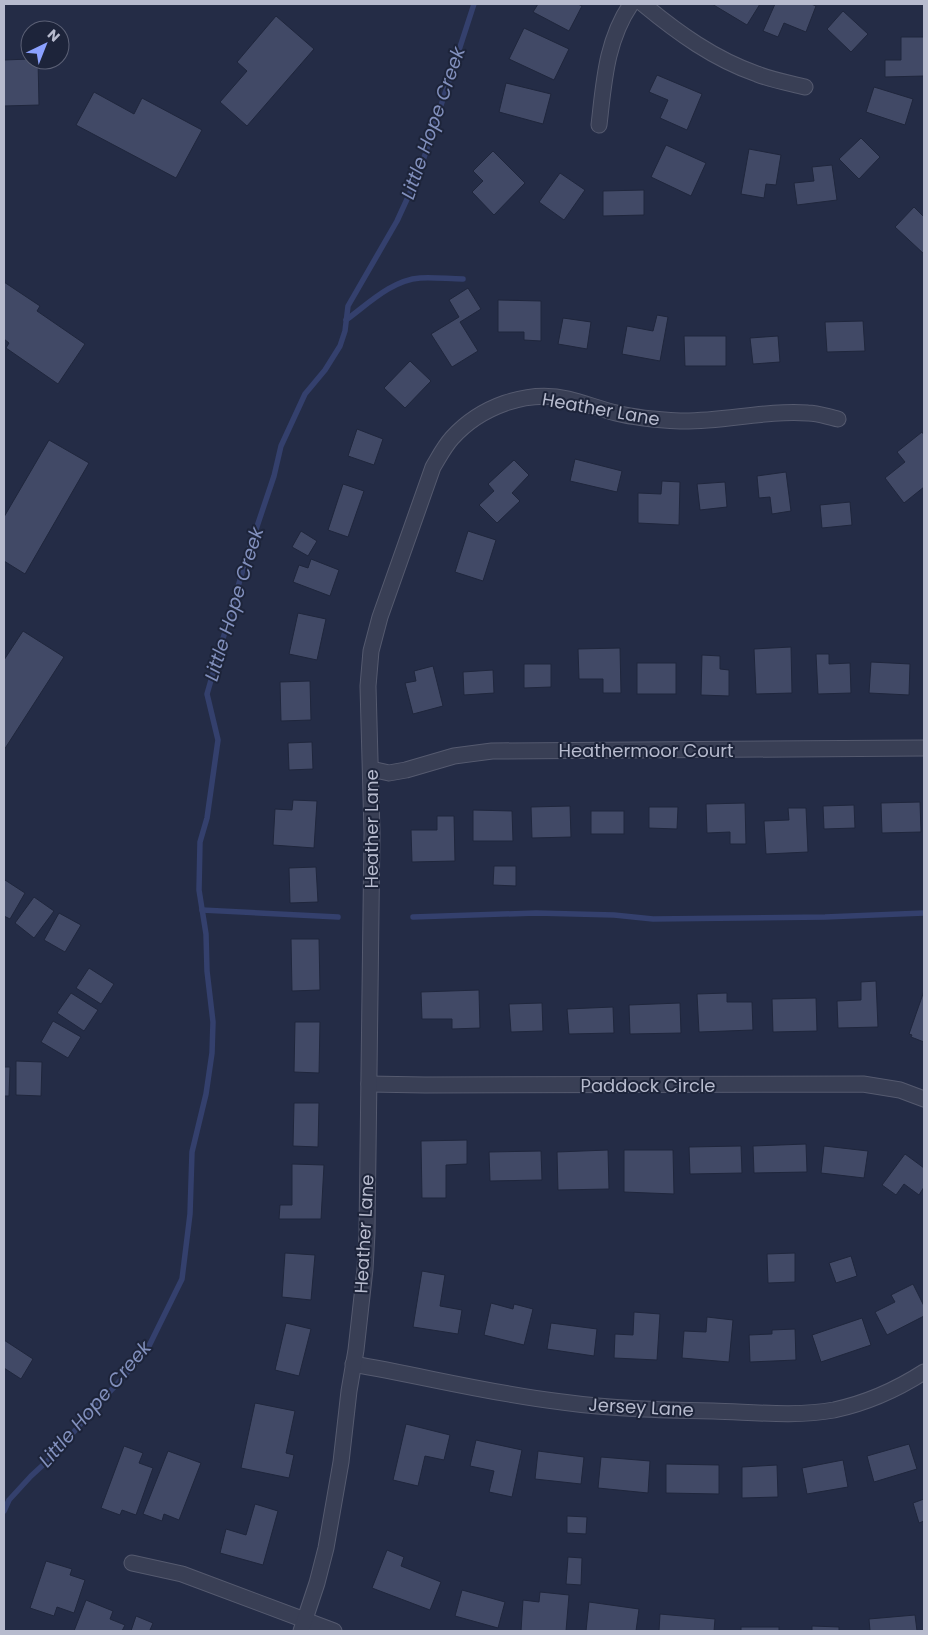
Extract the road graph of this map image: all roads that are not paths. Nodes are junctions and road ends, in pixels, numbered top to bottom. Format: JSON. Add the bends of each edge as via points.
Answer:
{"nodes":[{"id":1,"x":631,"y":4,"type":"edge"},
{"id":2,"x":643,"y":4,"type":"edge"},
{"id":3,"x":805,"y":87,"type":"dead end"},
{"id":4,"x":599,"y":125,"type":"dead end"},
{"id":5,"x":838,"y":419,"type":"dead end"},
{"id":6,"x":924,"y":748,"type":"edge"},
{"id":7,"x":370,"y":769,"type":"junction"},
{"id":8,"x":369,"y":1084,"type":"junction"},
{"id":9,"x":924,"y":1099,"type":"edge"},
{"id":10,"x":353,"y":1364,"type":"junction"},
{"id":11,"x":924,"y":1372,"type":"edge"},
{"id":12,"x":132,"y":1563,"type":"dead end"},
{"id":13,"x":303,"y":1625,"type":"edge"},
{"id":14,"x":334,"y":1631,"type":"edge"}],
"edges":[{"from":1,"to":4,"type":"street","via":[[610,46]]},
{"from":2,"to":3,"type":"street","via":[[668,25],[723,59],[757,74]]},
{"from":5,"to":7,"type":"street","name":"Heather Lane","via":[[783,412],[678,421],[636,417],[568,399],[540,397],[508,402],[471,420],[445,446],[433,467],[380,618],[371,651],[368,686]]},
{"from":6,"to":7,"type":"street","name":"Heathermoor Court","via":[[492,751],[454,756],[406,770]]},
{"from":7,"to":8,"type":"street","name":"Heather Lane"},
{"from":8,"to":9,"type":"street","name":"Paddock Circle","via":[[863,1084],[900,1090]]},
{"from":8,"to":10,"type":"street","name":"Heather Lane","via":[[367,1233]]},
{"from":10,"to":11,"type":"street","name":"Jersey Lane","via":[[562,1402],[636,1409],[798,1413],[833,1410],[866,1402]]},
{"from":10,"to":13,"type":"street","name":"Heather Lane","via":[[326,1548]]},
{"from":12,"to":13,"type":"street","via":[[182,1574]]},
{"from":13,"to":14,"type":"street"}]}
